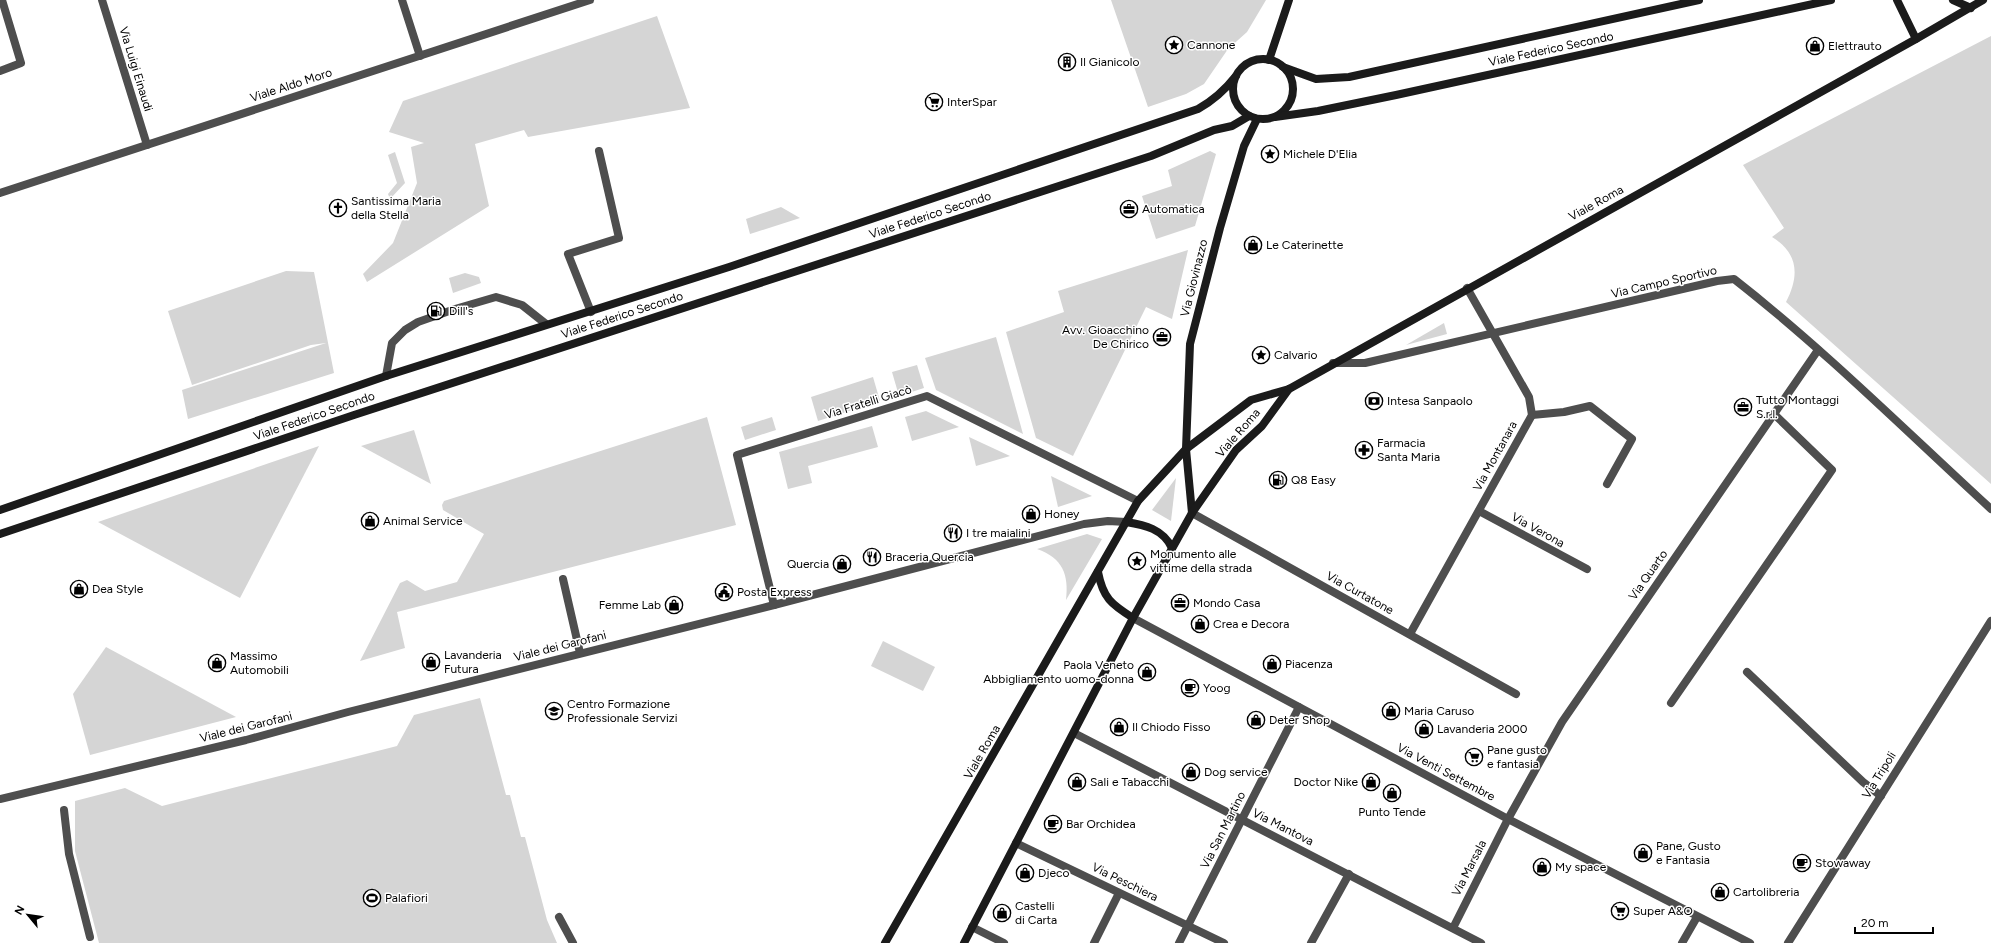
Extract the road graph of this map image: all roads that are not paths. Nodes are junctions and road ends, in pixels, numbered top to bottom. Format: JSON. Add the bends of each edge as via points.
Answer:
{"nodes":[{"id":1,"x":2,"y":0,"type":"edge"},
{"id":2,"x":102,"y":0,"type":"edge"},
{"id":3,"x":402,"y":0,"type":"edge"},
{"id":4,"x":590,"y":0,"type":"edge"},
{"id":5,"x":1289,"y":0,"type":"edge"},
{"id":6,"x":1699,"y":0,"type":"edge"},
{"id":7,"x":1831,"y":0,"type":"edge"},
{"id":8,"x":1897,"y":0,"type":"edge"},
{"id":9,"x":1953,"y":0,"type":"edge"},
{"id":10,"x":1982,"y":0,"type":"edge"},
{"id":11,"x":1969,"y":4,"type":"edge"},
{"id":12,"x":1916,"y":39,"type":"junction"},
{"id":13,"x":420,"y":56,"type":"junction"},
{"id":14,"x":1269,"y":60,"type":"junction"},
{"id":15,"x":1283,"y":67,"type":"junction"},
{"id":16,"x":0,"y":70,"type":"edge"},
{"id":17,"x":1236,"y":76,"type":"junction"},
{"id":18,"x":1275,"y":117,"type":"junction"},
{"id":19,"x":1253,"y":118,"type":"junction"},
{"id":20,"x":147,"y":145,"type":"junction"},
{"id":21,"x":599,"y":151,"type":"dead end"},
{"id":22,"x":0,"y":193,"type":"edge"},
{"id":23,"x":1467,"y":288,"type":"junction"},
{"id":24,"x":591,"y":312,"type":"junction"},
{"id":25,"x":546,"y":324,"type":"junction"},
{"id":26,"x":1492,"y":334,"type":"junction"},
{"id":27,"x":1818,"y":350,"type":"junction"},
{"id":28,"x":1333,"y":363,"type":"junction"},
{"id":29,"x":386,"y":376,"type":"junction"},
{"id":30,"x":1289,"y":389,"type":"junction"},
{"id":31,"x":1774,"y":414,"type":"junction"},
{"id":32,"x":1532,"y":415,"type":"junction"},
{"id":33,"x":1186,"y":450,"type":"junction"},
{"id":34,"x":1608,"y":484,"type":"dead end"},
{"id":35,"x":1138,"y":501,"type":"junction"},
{"id":36,"x":1991,"y":509,"type":"edge"},
{"id":37,"x":0,"y":510,"type":"edge"},
{"id":38,"x":1479,"y":511,"type":"junction"},
{"id":39,"x":1192,"y":514,"type":"junction"},
{"id":40,"x":1126,"y":522,"type":"junction"},
{"id":41,"x":0,"y":534,"type":"edge"},
{"id":42,"x":1172,"y":548,"type":"junction"},
{"id":43,"x":1586,"y":570,"type":"dead end"},
{"id":44,"x":1098,"y":572,"type":"junction"},
{"id":45,"x":563,"y":579,"type":"dead end"},
{"id":46,"x":774,"y":605,"type":"junction"},
{"id":47,"x":1133,"y":618,"type":"junction"},
{"id":48,"x":1991,"y":621,"type":"edge"},
{"id":49,"x":1410,"y":634,"type":"junction"},
{"id":50,"x":580,"y":653,"type":"junction"},
{"id":51,"x":1747,"y":672,"type":"dead end"},
{"id":52,"x":1516,"y":694,"type":"dead end"},
{"id":53,"x":1671,"y":703,"type":"dead end"},
{"id":54,"x":1299,"y":707,"type":"junction"},
{"id":55,"x":1074,"y":732,"type":"junction"},
{"id":56,"x":1880,"y":796,"type":"junction"},
{"id":57,"x":0,"y":799,"type":"edge"},
{"id":58,"x":64,"y":810,"type":"dead end"},
{"id":59,"x":1508,"y":818,"type":"junction"},
{"id":60,"x":1242,"y":819,"type":"junction"},
{"id":61,"x":1016,"y":843,"type":"junction"},
{"id":62,"x":1349,"y":874,"type":"junction"},
{"id":63,"x":1119,"y":893,"type":"junction"},
{"id":64,"x":559,"y":917,"type":"dead end"},
{"id":65,"x":1697,"y":917,"type":"junction"},
{"id":66,"x":1188,"y":925,"type":"junction"},
{"id":67,"x":972,"y":928,"type":"junction"},
{"id":68,"x":1453,"y":928,"type":"junction"},
{"id":69,"x":90,"y":937,"type":"dead end"},
{"id":70,"x":573,"y":943,"type":"edge"},
{"id":71,"x":885,"y":943,"type":"edge"},
{"id":72,"x":964,"y":943,"type":"edge"},
{"id":73,"x":1004,"y":943,"type":"edge"},
{"id":74,"x":1094,"y":943,"type":"edge"},
{"id":75,"x":1179,"y":943,"type":"edge"},
{"id":76,"x":1224,"y":943,"type":"edge"},
{"id":77,"x":1311,"y":943,"type":"edge"},
{"id":78,"x":1481,"y":943,"type":"edge"},
{"id":79,"x":1682,"y":943,"type":"edge"},
{"id":80,"x":1750,"y":943,"type":"edge"},
{"id":81,"x":1788,"y":943,"type":"edge"}],
"edges":[{"from":1,"to":16,"type":"street","via":[[21,63]]},
{"from":2,"to":20,"type":"street","name":"Via Luigi Einaudi"},
{"from":3,"to":13,"type":"street"},
{"from":4,"to":13,"type":"street","name":"Viale Aldo Moro"},
{"from":5,"to":14,"type":"main road"},
{"from":6,"to":15,"type":"main road","name":"Viale Federico Secondo","via":[[1349,77],[1316,79]]},
{"from":7,"to":18,"type":"main road","name":"Viale Federico Secondo","via":[[1365,102]]},
{"from":8,"to":12,"type":"main road"},
{"from":9,"to":11,"type":"main road"},
{"from":10,"to":11,"type":"main road","name":"Viale Roma"},
{"from":11,"to":12,"type":"main road","name":"Viale Roma"},
{"from":12,"to":23,"type":"main road","name":"Viale Roma"},
{"from":13,"to":20,"type":"street","name":"Viale Aldo Moro"},
{"from":14,"to":15,"type":"main road"},
{"from":14,"to":17,"type":"main road","via":[[1250,62]]},
{"from":15,"to":18,"type":"main road","via":[[1292,81],[1292,98],[1286,109]]},
{"from":17,"to":19,"type":"main road","via":[[1233,85],[1236,103],[1242,111]]},
{"from":17,"to":24,"type":"main road","name":"Viale Federico Secondo","via":[[1218,96],[1198,109]]},
{"from":18,"to":19,"type":"main road"},
{"from":19,"to":33,"type":"main road","name":"Via Giovinazzo","via":[[1220,228],[1190,344]]},
{"from":19,"to":41,"type":"main road","name":"Viale Federico Secondo","via":[[1214,130],[1151,156],[361,412]]},
{"from":20,"to":22,"type":"street","name":"Viale Aldo Moro"},
{"from":21,"to":24,"type":"street","via":[[619,238],[568,254]]},
{"from":23,"to":26,"type":"street","name":"Via Montanara"},
{"from":23,"to":28,"type":"main road","name":"Viale Roma"},
{"from":24,"to":25,"type":"main road","name":"Viale Federico Secondo"},
{"from":25,"to":29,"type":"main road","name":"Viale Federico Secondo"},
{"from":25,"to":29,"type":"street","via":[[522,305],[496,297],[455,309],[418,322],[405,330],[392,343]]},
{"from":26,"to":27,"type":"street","name":"Via Campo Sportivo","via":[[1734,279]]},
{"from":26,"to":28,"type":"street","name":"Via Campo Sportivo","via":[[1365,363]]},
{"from":26,"to":32,"type":"street","name":"Via Montanara","via":[[1529,397]]},
{"from":27,"to":31,"type":"street","name":"Via Quarto"},
{"from":27,"to":36,"type":"street","name":"Via Campo Sportivo"},
{"from":28,"to":30,"type":"main road","name":"Viale Roma"},
{"from":29,"to":37,"type":"main road","name":"Viale Federico Secondo"},
{"from":30,"to":33,"type":"main road","name":"Viale Roma","via":[[1251,400]]},
{"from":30,"to":39,"type":"main road","name":"Viale Roma","via":[[1262,426],[1236,450]]},
{"from":31,"to":53,"type":"street","via":[[1832,470]]},
{"from":31,"to":59,"type":"street","name":"Via Quarto","via":[[1562,722]]},
{"from":32,"to":34,"type":"street","via":[[1590,406],[1632,439]]},
{"from":32,"to":38,"type":"street","name":"Via Montanara"},
{"from":33,"to":35,"type":"main road","name":"Viale Roma"},
{"from":33,"to":39,"type":"main road"},
{"from":35,"to":40,"type":"main road","name":"Viale Roma"},
{"from":35,"to":46,"type":"street","name":"Via Fratelli Giacò","via":[[927,396],[737,455]]},
{"from":38,"to":43,"type":"street","name":"Via Verona"},
{"from":38,"to":49,"type":"street","name":"Via Montanara"},
{"from":39,"to":42,"type":"main road","name":"Viale Roma"},
{"from":39,"to":49,"type":"street","name":"Via Curtatone"},
{"from":40,"to":42,"type":"main road","via":[[1157,531],[1166,537]]},
{"from":40,"to":44,"type":"main road","name":"Viale Roma"},
{"from":40,"to":46,"type":"street","name":"Viale dei Garofani","via":[[1084,524]]},
{"from":42,"to":47,"type":"main road","name":"Viale Roma"},
{"from":44,"to":47,"type":"main road","via":[[1104,596]]},
{"from":44,"to":71,"type":"main road","name":"Viale Roma"},
{"from":45,"to":50,"type":"street"},
{"from":46,"to":50,"type":"street","name":"Viale dei Garofani"},
{"from":47,"to":54,"type":"street","name":"Via Venti Settembre"},
{"from":47,"to":55,"type":"main road","name":"Viale Roma"},
{"from":48,"to":56,"type":"street","name":"Via Tripoli"},
{"from":49,"to":52,"type":"street","name":"Via Curtatone"},
{"from":50,"to":57,"type":"street","name":"Viale dei Garofani","via":[[246,740]]},
{"from":51,"to":56,"type":"street"},
{"from":54,"to":59,"type":"street","name":"Via Venti Settembre"},
{"from":54,"to":60,"type":"street","name":"Via San Martino"},
{"from":55,"to":60,"type":"street","name":"Via Mantova"},
{"from":55,"to":61,"type":"main road","name":"Viale Roma"},
{"from":56,"to":81,"type":"street","name":"Via Tripoli"},
{"from":58,"to":69,"type":"street","via":[[70,854]]},
{"from":59,"to":65,"type":"street","name":"Via Venti Settembre"},
{"from":59,"to":68,"type":"street","name":"Via Marsala"},
{"from":60,"to":62,"type":"street","name":"Via Mantova"},
{"from":60,"to":66,"type":"street","name":"Via San Martino"},
{"from":61,"to":63,"type":"street","name":"Via Peschiera"},
{"from":61,"to":67,"type":"main road","name":"Viale Roma"},
{"from":62,"to":68,"type":"street","name":"Via Mantova"},
{"from":62,"to":77,"type":"street"},
{"from":63,"to":66,"type":"street","name":"Via Peschiera"},
{"from":63,"to":74,"type":"street"},
{"from":64,"to":70,"type":"street"},
{"from":65,"to":79,"type":"street"},
{"from":65,"to":80,"type":"street","name":"Via Venti Settembre"},
{"from":66,"to":75,"type":"street","name":"Via San Martino"},
{"from":66,"to":76,"type":"street","name":"Via Peschiera"},
{"from":67,"to":72,"type":"main road","name":"Viale Roma"},
{"from":67,"to":73,"type":"street"},
{"from":68,"to":78,"type":"street","name":"Via Mantova"}]}
